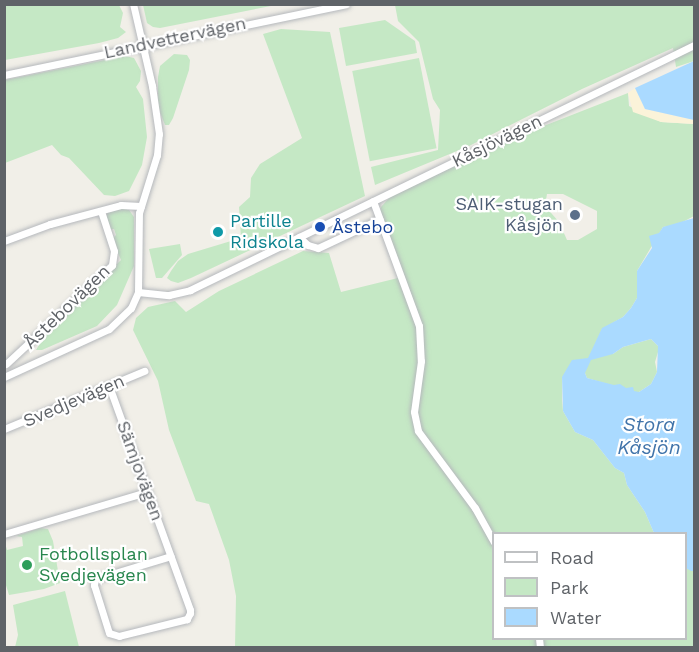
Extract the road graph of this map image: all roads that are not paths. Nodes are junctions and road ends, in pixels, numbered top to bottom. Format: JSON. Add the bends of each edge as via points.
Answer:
{"nodes":[{"id":1,"x":133,"y":4,"type":"edge"},
{"id":2,"x":346,"y":4,"type":"edge"},
{"id":3,"x":142,"y":45,"type":"junction"},
{"id":4,"x":694,"y":45,"type":"edge"},
{"id":5,"x":4,"y":75,"type":"edge"},
{"id":6,"x":373,"y":201,"type":"junction"},
{"id":7,"x":141,"y":206,"type":"junction"},
{"id":8,"x":101,"y":211,"type":"junction"},
{"id":9,"x":380,"y":219,"type":"junction"},
{"id":10,"x":298,"y":237,"type":"junction"},
{"id":11,"x":4,"y":242,"type":"edge"},
{"id":12,"x":138,"y":292,"type":"junction"},
{"id":13,"x":6,"y":364,"type":"dead end"},
{"id":14,"x":144,"y":371,"type":"dead end"},
{"id":15,"x":4,"y":376,"type":"edge"},
{"id":16,"x":109,"y":386,"type":"junction"},
{"id":17,"x":4,"y":429,"type":"edge"},
{"id":18,"x":147,"y":492,"type":"junction"},
{"id":19,"x":4,"y":534,"type":"edge"},
{"id":20,"x":492,"y":538,"type":"edge"},
{"id":21,"x":171,"y":556,"type":"junction"}],
"edges":[{"from":1,"to":3,"type":"street"},
{"from":2,"to":3,"type":"street","name":"Landvettervägen"},
{"from":3,"to":5,"type":"street","name":"Landvettervägen"},
{"from":3,"to":7,"type":"street","via":[[159,135]]},
{"from":4,"to":6,"type":"street","name":"Kåsjövägen"},
{"from":6,"to":9,"type":"street"},
{"from":6,"to":10,"type":"street","name":"Kåsjövägen"},
{"from":7,"to":8,"type":"street","via":[[128,204]]},
{"from":7,"to":12,"type":"street","via":[[137,232]]},
{"from":8,"to":11,"type":"street","via":[[50,224]]},
{"from":8,"to":13,"type":"street","name":"Åstebovägen","via":[[114,262]]},
{"from":9,"to":10,"type":"street","via":[[318,248]]},
{"from":9,"to":20,"type":"street","via":[[419,326],[421,361],[414,412],[418,431],[475,508]]},
{"from":10,"to":12,"type":"street","name":"Kåsjövägen","via":[[190,290],[169,295]]},
{"from":12,"to":15,"type":"street","via":[[131,308],[109,329]]},
{"from":14,"to":16,"type":"street","name":"Svedjevägen"},
{"from":16,"to":17,"type":"street","name":"Svedjevägen"},
{"from":16,"to":18,"type":"street","name":"Sämjovägen"},
{"from":18,"to":19,"type":"street"},
{"from":18,"to":21,"type":"street","name":"Sämjovägen"},
{"from":21,"to":21,"type":"street","name":"Sämjovägen","via":[[95,579],[109,633],[119,636],[188,618],[190,610]]}]}
